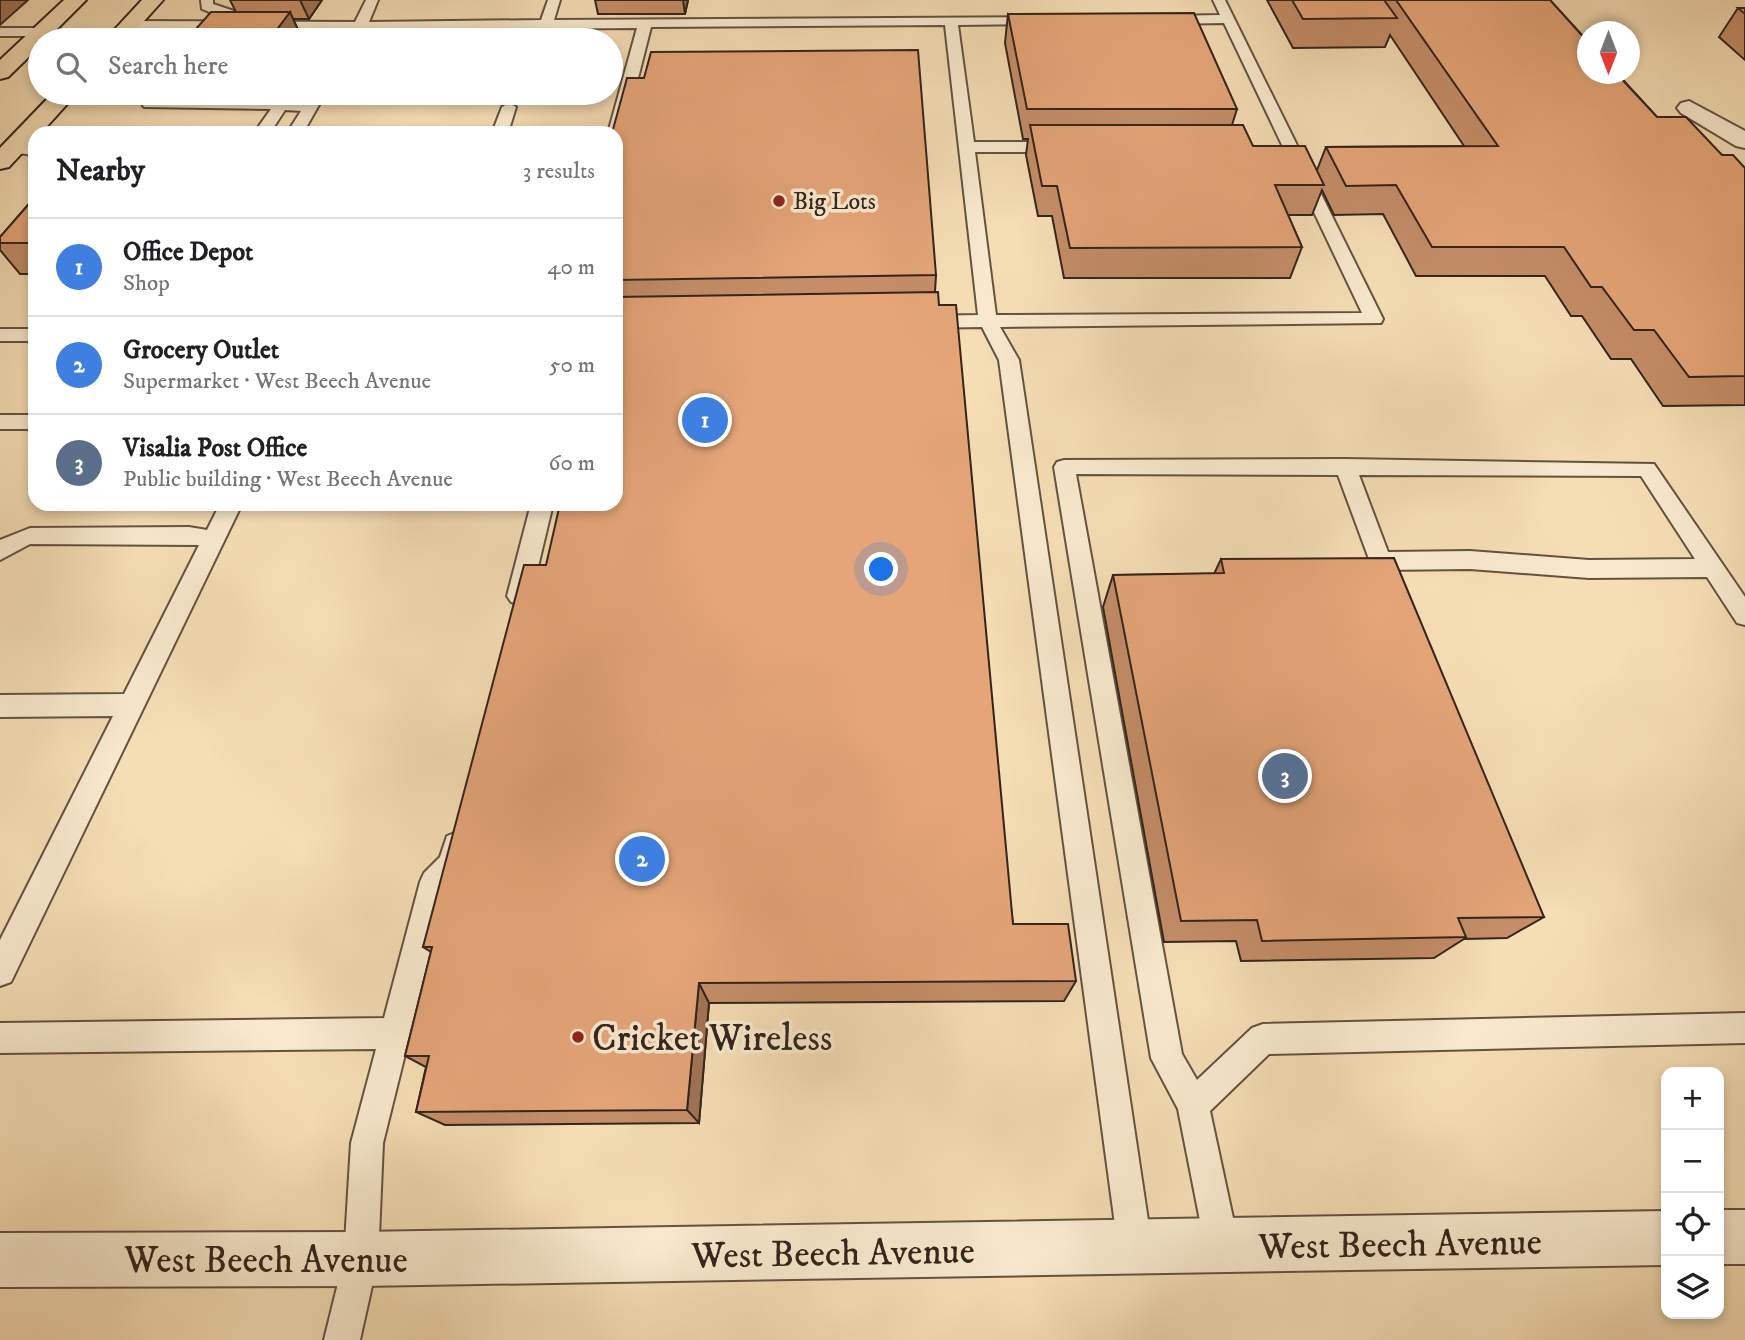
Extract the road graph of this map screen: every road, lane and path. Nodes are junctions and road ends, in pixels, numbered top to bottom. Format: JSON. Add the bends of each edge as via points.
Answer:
{"nodes":[{"id":1,"x":76,"y":0,"type":"edge"},
{"id":2,"x":153,"y":0,"type":"edge"},
{"id":3,"x":207,"y":0,"type":"edge"},
{"id":4,"x":372,"y":0,"type":"edge"},
{"id":5,"x":554,"y":0,"type":"edge"},
{"id":6,"x":1219,"y":0,"type":"edge"},
{"id":7,"x":236,"y":14,"type":"edge"},
{"id":8,"x":282,"y":14,"type":"edge"},
{"id":9,"x":1228,"y":19,"type":"junction"},
{"id":10,"x":951,"y":20,"type":"junction"},
{"id":11,"x":1048,"y":20,"type":"edge"},
{"id":12,"x":1145,"y":20,"type":"edge"},
{"id":13,"x":645,"y":23,"type":"junction"},
{"id":14,"x":546,"y":24,"type":"junction"},
{"id":15,"x":305,"y":26,"type":"junction"},
{"id":16,"x":362,"y":26,"type":"junction"},
{"id":17,"x":217,"y":27,"type":"joint"},
{"id":18,"x":47,"y":28,"type":"edge"},
{"id":19,"x":128,"y":28,"type":"edge"},
{"id":20,"x":201,"y":28,"type":"edge"},
{"id":21,"x":0,"y":32,"type":"edge"},
{"id":22,"x":28,"y":32,"type":"edge"},
{"id":23,"x":28,"y":46,"type":"edge"},
{"id":24,"x":0,"y":72,"type":"edge"},
{"id":25,"x":56,"y":105,"type":"edge"},
{"id":26,"x":263,"y":105,"type":"edge"},
{"id":27,"x":281,"y":105,"type":"edge"},
{"id":28,"x":304,"y":105,"type":"edge"},
{"id":29,"x":310,"y":107,"type":"joint"},
{"id":30,"x":509,"y":107,"type":"dead end"},
{"id":31,"x":1689,"y":108,"type":"dead end"},
{"id":32,"x":39,"y":126,"type":"edge"},
{"id":33,"x":249,"y":126,"type":"edge"},
{"id":34,"x":267,"y":126,"type":"edge"},
{"id":35,"x":299,"y":126,"type":"edge"},
{"id":36,"x":502,"y":126,"type":"edge"},
{"id":37,"x":618,"y":126,"type":"edge"},
{"id":38,"x":28,"y":139,"type":"edge"},
{"id":39,"x":1745,"y":141,"type":"edge"},
{"id":40,"x":965,"y":147,"type":"junction"},
{"id":41,"x":1073,"y":147,"type":"edge"},
{"id":42,"x":16,"y":154,"type":"edge"},
{"id":43,"x":988,"y":321,"type":"junction"},
{"id":44,"x":906,"y":323,"type":"edge"},
{"id":45,"x":0,"y":335,"type":"edge"},
{"id":46,"x":28,"y":335,"type":"edge"},
{"id":47,"x":0,"y":422,"type":"edge"},
{"id":48,"x":28,"y":422,"type":"edge"},
{"id":49,"x":1345,"y":466,"type":"junction"},
{"id":50,"x":228,"y":511,"type":"edge"},
{"id":51,"x":540,"y":511,"type":"edge"},
{"id":52,"x":213,"y":540,"type":"junction"},
{"id":53,"x":0,"y":551,"type":"edge"},
{"id":54,"x":1714,"y":568,"type":"junction"},
{"id":55,"x":1745,"y":616,"type":"edge"},
{"id":56,"x":512,"y":624,"type":"edge"},
{"id":57,"x":131,"y":705,"type":"junction"},
{"id":58,"x":0,"y":706,"type":"edge"},
{"id":59,"x":462,"y":826,"type":"edge"},
{"id":60,"x":0,"y":971,"type":"edge"},
{"id":61,"x":1745,"y":1028,"type":"edge"},
{"id":62,"x":395,"y":1033,"type":"junction"},
{"id":63,"x":0,"y":1038,"type":"edge"},
{"id":64,"x":1193,"y":1105,"type":"junction"},
{"id":65,"x":1724,"y":1237,"type":"edge"},
{"id":66,"x":1745,"y":1237,"type":"edge"},
{"id":67,"x":1661,"y":1238,"type":"edge"},
{"id":68,"x":1222,"y":1246,"type":"junction"},
{"id":69,"x":1135,"y":1247,"type":"junction"},
{"id":70,"x":360,"y":1259,"type":"junction"},
{"id":71,"x":0,"y":1260,"type":"edge"},
{"id":72,"x":342,"y":1340,"type":"edge"}],
"edges":[{"from":1,"to":18,"type":"main road"},
{"from":2,"to":19,"type":"main road"},
{"from":3,"to":7,"type":"lane","via":[[213,10]]},
{"from":4,"to":16,"type":"lane","via":[[361,17]]},
{"from":5,"to":14,"type":"lane"},
{"from":6,"to":9,"type":"lane"},
{"from":8,"to":15,"type":"lane","via":[[308,16]]},
{"from":9,"to":12,"type":"lane"},
{"from":9,"to":43,"type":"lane","via":[[1284,147],[1374,319]]},
{"from":10,"to":11,"type":"lane"},
{"from":10,"to":13,"type":"lane","via":[[841,16]]},
{"from":10,"to":40,"type":"lane"},
{"from":13,"to":14,"type":"lane"},
{"from":13,"to":37,"type":"lane"},
{"from":14,"to":16,"type":"lane"},
{"from":15,"to":16,"type":"lane"},
{"from":15,"to":17,"type":"lane"},
{"from":17,"to":20,"type":"lane"},
{"from":21,"to":22,"type":"lane"},
{"from":23,"to":24,"type":"main road"},
{"from":25,"to":32,"type":"main road"},
{"from":26,"to":33,"type":"lane"},
{"from":27,"to":34,"type":"lane"},
{"from":28,"to":29,"type":"lane"},
{"from":29,"to":35,"type":"lane"},
{"from":30,"to":36,"type":"lane"},
{"from":31,"to":39,"type":"street"},
{"from":38,"to":42,"type":"main road"},
{"from":40,"to":41,"type":"lane"},
{"from":40,"to":43,"type":"lane"},
{"from":43,"to":44,"type":"lane"},
{"from":43,"to":69,"type":"lane","via":[[1009,360]]},
{"from":45,"to":46,"type":"lane"},
{"from":47,"to":48,"type":"lane"},
{"from":49,"to":54,"type":"lane","via":[[1647,469]]},
{"from":49,"to":54,"type":"lane","via":[[1380,561],[1470,560],[1589,569]]},
{"from":49,"to":64,"type":"lane","via":[[1064,467],[1167,1058]]},
{"from":50,"to":52,"type":"lane"},
{"from":51,"to":56,"type":"lane"},
{"from":52,"to":53,"type":"lane","via":[[190,535],[30,536]]},
{"from":52,"to":57,"type":"lane"},
{"from":54,"to":55,"type":"lane"},
{"from":57,"to":58,"type":"lane"},
{"from":57,"to":60,"type":"lane"},
{"from":59,"to":62,"type":"lane","via":[[453,864],[434,882]]},
{"from":61,"to":64,"type":"lane","via":[[1263,1039]]},
{"from":62,"to":63,"type":"lane"},
{"from":62,"to":70,"type":"lane","via":[[367,1143]]},
{"from":64,"to":68,"type":"lane"},
{"from":65,"to":66,"type":"street"},
{"from":67,"to":68,"type":"street","name":"West Beech Avenue"},
{"from":68,"to":69,"type":"street","name":"West Beech Avenue"},
{"from":69,"to":70,"type":"street","name":"West Beech Avenue"},
{"from":70,"to":71,"type":"street","name":"West Beech Avenue"},
{"from":70,"to":72,"type":"lane"}]}
